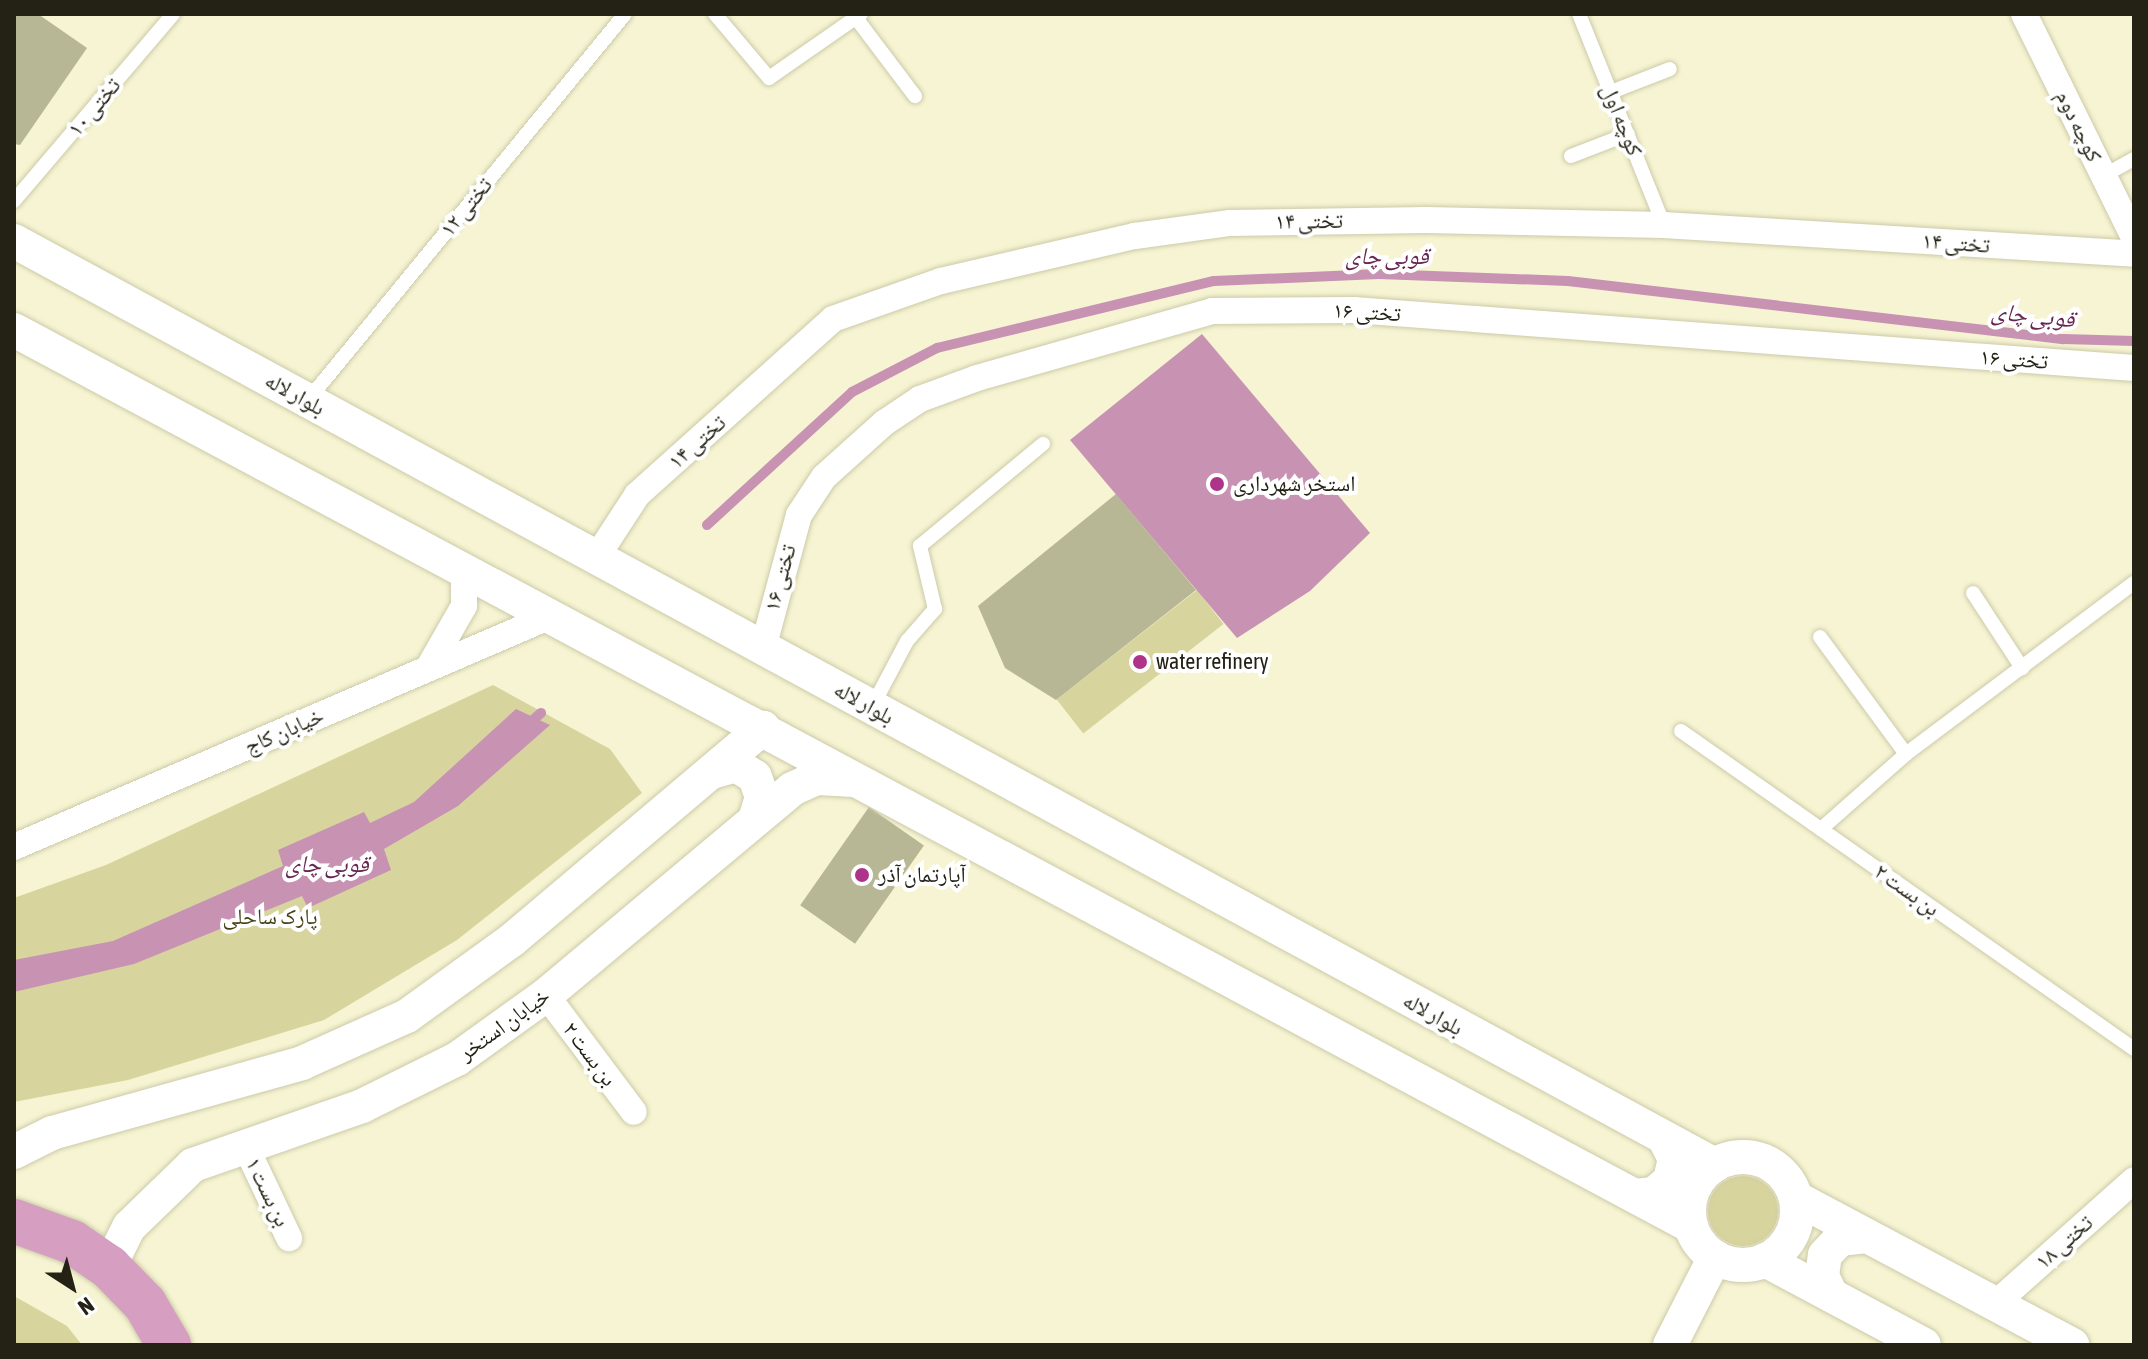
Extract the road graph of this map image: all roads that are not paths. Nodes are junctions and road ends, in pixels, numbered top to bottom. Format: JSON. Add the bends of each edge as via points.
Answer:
{"nodes":[{"id":1,"x":173,"y":14,"type":"edge"},
{"id":2,"x":625,"y":14,"type":"edge"},
{"id":3,"x":715,"y":14,"type":"edge"},
{"id":4,"x":1579,"y":14,"type":"edge"},
{"id":5,"x":2024,"y":14,"type":"edge"},
{"id":6,"x":858,"y":16,"type":"edge"},
{"id":7,"x":1670,"y":69,"type":"dead end"},
{"id":8,"x":1611,"y":92,"type":"junction"},
{"id":9,"x":915,"y":96,"type":"dead end"},
{"id":10,"x":1628,"y":134,"type":"junction"},
{"id":11,"x":1571,"y":156,"type":"dead end"},
{"id":12,"x":2134,"y":159,"type":"edge"},
{"id":13,"x":2103,"y":176,"type":"junction"},
{"id":14,"x":14,"y":201,"type":"edge"},
{"id":15,"x":1664,"y":225,"type":"junction"},
{"id":16,"x":2134,"y":238,"type":"edge"},
{"id":17,"x":14,"y":241,"type":"edge"},
{"id":18,"x":2134,"y":254,"type":"edge"},
{"id":19,"x":14,"y":330,"type":"edge"},
{"id":20,"x":2134,"y":368,"type":"edge"},
{"id":21,"x":307,"y":401,"type":"junction"},
{"id":22,"x":1043,"y":444,"type":"dead end"},
{"id":23,"x":596,"y":558,"type":"junction"},
{"id":24,"x":464,"y":568,"type":"junction"},
{"id":25,"x":2134,"y":583,"type":"edge"},
{"id":26,"x":1973,"y":593,"type":"dead end"},
{"id":27,"x":553,"y":615,"type":"junction"},
{"id":28,"x":1820,"y":637,"type":"dead end"},
{"id":29,"x":763,"y":648,"type":"junction"},
{"id":30,"x":429,"y":667,"type":"junction"},
{"id":31,"x":2022,"y":668,"type":"junction"},
{"id":32,"x":872,"y":708,"type":"junction"},
{"id":33,"x":763,"y":728,"type":"junction"},
{"id":34,"x":1681,"y":731,"type":"dead end"},
{"id":35,"x":1906,"y":754,"type":"junction"},
{"id":36,"x":712,"y":772,"type":"junction"},
{"id":37,"x":890,"y":796,"type":"junction"},
{"id":38,"x":756,"y":817,"type":"junction"},
{"id":39,"x":1821,"y":829,"type":"junction"},
{"id":40,"x":14,"y":847,"type":"edge"},
{"id":41,"x":546,"y":995,"type":"junction"},
{"id":42,"x":2134,"y":1049,"type":"edge"},
{"id":43,"x":634,"y":1112,"type":"dead end"},
{"id":44,"x":1666,"y":1141,"type":"junction"},
{"id":45,"x":246,"y":1147,"type":"junction"},
{"id":46,"x":14,"y":1152,"type":"edge"},
{"id":47,"x":1715,"y":1165,"type":"junction"},
{"id":48,"x":2134,"y":1180,"type":"edge"},
{"id":49,"x":1635,"y":1196,"type":"junction"},
{"id":50,"x":1796,"y":1198,"type":"junction"},
{"id":51,"x":14,"y":1221,"type":"edge"},
{"id":52,"x":1691,"y":1226,"type":"junction"},
{"id":53,"x":1867,"y":1236,"type":"junction"},
{"id":54,"x":289,"y":1238,"type":"dead end"},
{"id":55,"x":1715,"y":1257,"type":"junction"},
{"id":56,"x":1765,"y":1260,"type":"junction"},
{"id":57,"x":109,"y":1267,"type":"junction"},
{"id":58,"x":1831,"y":1295,"type":"junction"},
{"id":59,"x":1995,"y":1304,"type":"junction"},
{"id":60,"x":169,"y":1345,"type":"edge"},
{"id":61,"x":1670,"y":1345,"type":"edge"},
{"id":62,"x":1924,"y":1345,"type":"edge"},
{"id":63,"x":2072,"y":1345,"type":"edge"}],
"edges":[{"from":1,"to":14,"type":"lane","name":"تختی ۱۰"},
{"from":2,"to":21,"type":"lane","name":"تختی ۱۲"},
{"from":3,"to":6,"type":"lane","via":[[769,78]]},
{"from":4,"to":8,"type":"lane","name":"کوچه اول"},
{"from":5,"to":13,"type":"street","name":"کوچه دوم"},
{"from":6,"to":9,"type":"lane"},
{"from":7,"to":8,"type":"lane"},
{"from":8,"to":10,"type":"lane","name":"کوچه اول"},
{"from":10,"to":11,"type":"lane"},
{"from":10,"to":15,"type":"lane","name":"کوچه اول"},
{"from":12,"to":13,"type":"lane"},
{"from":13,"to":16,"type":"street","name":"کوچه دوم"},
{"from":15,"to":18,"type":"street","name":"تختی ۱۴"},
{"from":15,"to":23,"type":"street","name":"تختی ۱۴","via":[[1230,223],[941,281],[833,319],[637,495]]},
{"from":17,"to":21,"type":"street","name":"بلوار لاله"},
{"from":19,"to":24,"type":"street"},
{"from":20,"to":29,"type":"street","name":"تختی ۱۶","via":[[1354,310],[1212,311],[977,378],[920,399],[884,423],[824,477],[799,515]]},
{"from":21,"to":23,"type":"street","name":"بلوار لاله"},
{"from":22,"to":32,"type":"lane","via":[[920,546],[935,609],[907,641]]},
{"from":23,"to":29,"type":"street","name":"بلوار لاله"},
{"from":24,"to":27,"type":"street"},
{"from":24,"to":30,"type":"street","via":[[464,606]]},
{"from":25,"to":31,"type":"lane"},
{"from":26,"to":31,"type":"lane"},
{"from":27,"to":30,"type":"street","name":"خیابان کاج"},
{"from":27,"to":33,"type":"street"},
{"from":28,"to":35,"type":"lane"},
{"from":29,"to":32,"type":"street","name":"بلوار لاله"},
{"from":30,"to":40,"type":"street","name":"خیابان کاج"},
{"from":31,"to":35,"type":"lane"},
{"from":32,"to":44,"type":"street","name":"بلوار لاله"},
{"from":33,"to":36,"type":"street"},
{"from":33,"to":37,"type":"street"},
{"from":34,"to":39,"type":"lane","name":"بن بست ۲"},
{"from":35,"to":39,"type":"lane"},
{"from":36,"to":38,"type":"street","via":[[736,765],[755,777],[762,797]]},
{"from":36,"to":46,"type":"street","via":[[512,940],[407,1016],[302,1063],[52,1133]]},
{"from":37,"to":38,"type":"street","name":"خیابان استخر","via":[[844,775],[817,778]]},
{"from":37,"to":49,"type":"street"},
{"from":38,"to":41,"type":"street","name":"خیابان استخر"},
{"from":39,"to":42,"type":"lane","name":"بن بست ۲"},
{"from":41,"to":43,"type":"street","name":"بن بست ۲"},
{"from":41,"to":45,"type":"street","name":"خیابان استخر","via":[[419,1080]]},
{"from":44,"to":47,"type":"street","name":"بلوار لاله"},
{"from":44,"to":49,"type":"street","via":[[1675,1159],[1670,1180],[1654,1194]]},
{"from":45,"to":54,"type":"street","name":"بن بست ۱"},
{"from":45,"to":57,"type":"street","name":"خیابان استخر","via":[[193,1165],[166,1185],[129,1227]]},
{"from":47,"to":50,"type":"street","via":[[1757,1158],[1782,1173]]},
{"from":47,"to":52,"type":"street","via":[[1692,1192]]},
{"from":48,"to":59,"type":"street","name":"تختی ۱۸"},
{"from":49,"to":52,"type":"street"},
{"from":50,"to":53,"type":"street"},
{"from":50,"to":56,"type":"street","via":[[1791,1235]]},
{"from":51,"to":57,"type":"highway","via":[[72,1242]]},
{"from":52,"to":55,"type":"street"},
{"from":53,"to":58,"type":"street","via":[[1840,1239],[1825,1255],[1822,1276]]},
{"from":53,"to":59,"type":"street"},
{"from":55,"to":56,"type":"street","via":[[1734,1264]]},
{"from":55,"to":61,"type":"street"},
{"from":56,"to":58,"type":"street"},
{"from":57,"to":60,"type":"highway","via":[[145,1304]]},
{"from":58,"to":62,"type":"street"},
{"from":59,"to":63,"type":"street"}]}
